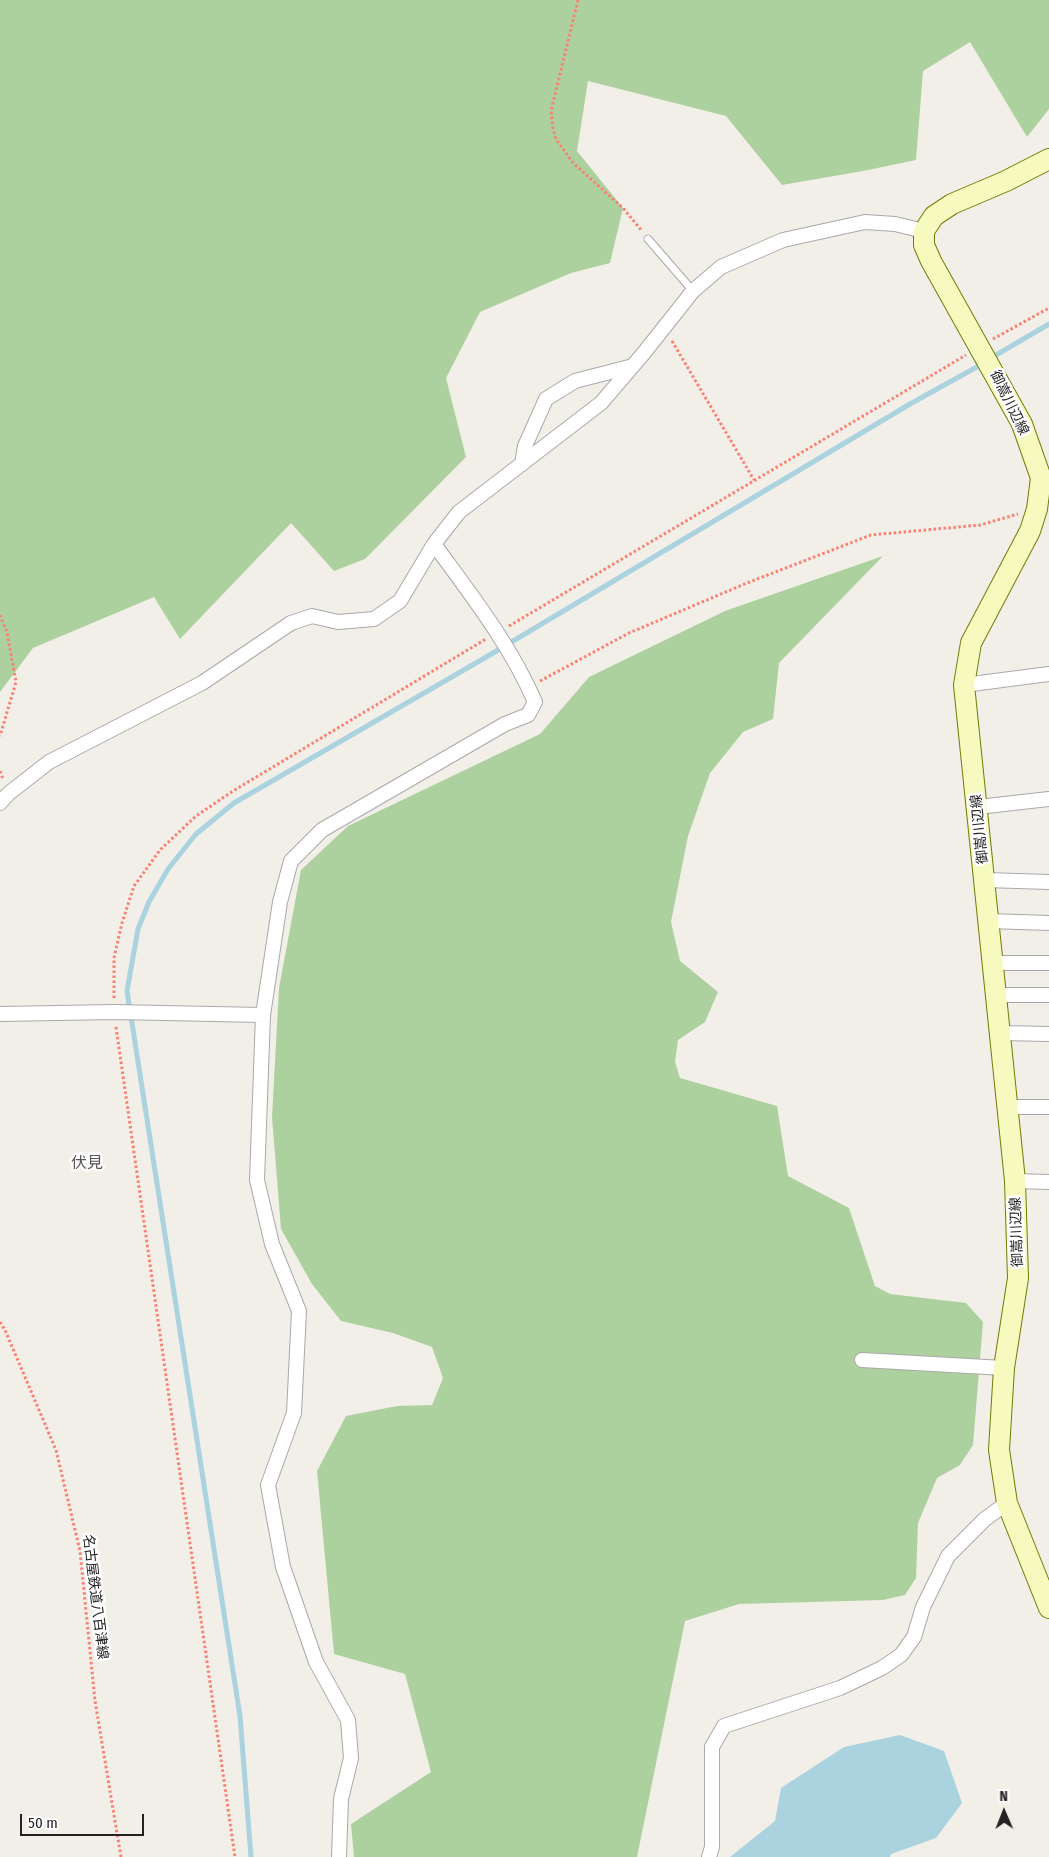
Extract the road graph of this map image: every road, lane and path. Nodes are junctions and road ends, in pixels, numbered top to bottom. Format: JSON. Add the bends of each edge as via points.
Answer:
{"nodes":[{"id":1,"x":578,"y":0,"type":"edge"},
{"id":2,"x":1049,"y":159,"type":"edge"},
{"id":3,"x":924,"y":231,"type":"junction"},
{"id":4,"x":648,"y":239,"type":"joint"},
{"id":5,"x":693,"y":291,"type":"junction"},
{"id":6,"x":1049,"y":308,"type":"edge"},
{"id":7,"x":664,"y":328,"type":"junction"},
{"id":8,"x":985,"y":355,"type":"junction"},
{"id":9,"x":633,"y":366,"type":"junction"},
{"id":10,"x":522,"y":464,"type":"junction"},
{"id":11,"x":754,"y":480,"type":"junction"},
{"id":12,"x":1037,"y":509,"type":"junction"},
{"id":13,"x":434,"y":544,"type":"junction"},
{"id":14,"x":0,"y":615,"type":"edge"},
{"id":15,"x":498,"y":632,"type":"junction"},
{"id":16,"x":1049,"y":674,"type":"edge"},
{"id":17,"x":964,"y":685,"type":"junction"},
{"id":18,"x":528,"y":687,"type":"junction"},
{"id":19,"x":0,"y":736,"type":"edge"},
{"id":20,"x":1049,"y":799,"type":"edge"},
{"id":21,"x":0,"y":804,"type":"edge"},
{"id":22,"x":978,"y":807,"type":"junction"},
{"id":23,"x":985,"y":880,"type":"junction"},
{"id":24,"x":1049,"y":882,"type":"edge"},
{"id":25,"x":989,"y":921,"type":"junction"},
{"id":26,"x":1049,"y":923,"type":"edge"},
{"id":27,"x":993,"y":963,"type":"junction"},
{"id":28,"x":1049,"y":963,"type":"edge"},
{"id":29,"x":996,"y":995,"type":"junction"},
{"id":30,"x":1049,"y":995,"type":"edge"},
{"id":31,"x":114,"y":1012,"type":"junction"},
{"id":32,"x":0,"y":1014,"type":"edge"},
{"id":33,"x":263,"y":1015,"type":"junction"},
{"id":34,"x":1000,"y":1033,"type":"junction"},
{"id":35,"x":1049,"y":1034,"type":"edge"},
{"id":36,"x":1008,"y":1106,"type":"junction"},
{"id":37,"x":1049,"y":1107,"type":"edge"},
{"id":38,"x":1015,"y":1181,"type":"junction"},
{"id":39,"x":1049,"y":1182,"type":"edge"},
{"id":40,"x":0,"y":1322,"type":"edge"},
{"id":41,"x":862,"y":1360,"type":"dead end"},
{"id":42,"x":1004,"y":1368,"type":"junction"},
{"id":43,"x":1007,"y":1504,"type":"junction"},
{"id":44,"x":1049,"y":1608,"type":"edge"},
{"id":45,"x":121,"y":1857,"type":"edge"},
{"id":46,"x":235,"y":1857,"type":"edge"},
{"id":47,"x":339,"y":1857,"type":"edge"},
{"id":48,"x":708,"y":1857,"type":"edge"}],
"edges":[{"from":1,"to":4,"type":"path","via":[[552,111],[553,129],[573,163],[622,208]]},
{"from":2,"to":3,"type":"main road","via":[[952,204],[934,216]]},
{"from":3,"to":5,"type":"street","via":[[895,224],[865,222],[783,240],[721,267]]},
{"from":3,"to":8,"type":"main road","name":"御嵩川辺線","via":[[924,244],[931,261]]},
{"from":4,"to":5,"type":"lane"},
{"from":5,"to":7,"type":"street"},
{"from":6,"to":8,"type":"path"},
{"from":7,"to":9,"type":"street"},
{"from":7,"to":11,"type":"path"},
{"from":8,"to":11,"type":"path"},
{"from":8,"to":12,"type":"main road","name":"御嵩川辺線","via":[[1022,424],[1040,478]]},
{"from":9,"to":10,"type":"street","via":[[601,403]]},
{"from":9,"to":10,"type":"street","via":[[575,381],[546,399],[525,446]]},
{"from":10,"to":13,"type":"street","via":[[459,512]]},
{"from":11,"to":15,"type":"path"},
{"from":12,"to":17,"type":"main road","name":"御嵩川辺線","via":[[1030,531],[971,643]]},
{"from":12,"to":18,"type":"path","via":[[980,525],[871,535],[629,633]]},
{"from":13,"to":15,"type":"street"},
{"from":13,"to":21,"type":"street","via":[[400,601],[374,619],[338,622],[312,616],[291,623],[202,683],[49,762]]},
{"from":14,"to":19,"type":"path","via":[[7,632],[16,682]]},
{"from":15,"to":18,"type":"street"},
{"from":15,"to":31,"type":"path","via":[[233,791],[196,816],[160,850],[134,886],[122,923],[114,958]]},
{"from":16,"to":17,"type":"street"},
{"from":17,"to":22,"type":"main road","name":"御嵩川辺線"},
{"from":18,"to":33,"type":"street","via":[[535,702],[528,715],[505,724],[322,830],[291,861],[280,902]]},
{"from":20,"to":22,"type":"street"},
{"from":22,"to":23,"type":"main road","name":"御嵩川辺線"},
{"from":23,"to":24,"type":"street"},
{"from":23,"to":25,"type":"main road","name":"御嵩川辺線"},
{"from":25,"to":26,"type":"street"},
{"from":25,"to":27,"type":"main road","name":"御嵩川辺線"},
{"from":27,"to":28,"type":"street"},
{"from":27,"to":29,"type":"main road","name":"御嵩川辺線"},
{"from":29,"to":30,"type":"street"},
{"from":29,"to":34,"type":"main road","name":"御嵩川辺線"},
{"from":31,"to":32,"type":"street"},
{"from":31,"to":33,"type":"street"},
{"from":31,"to":46,"type":"path"},
{"from":33,"to":47,"type":"street","via":[[257,1180],[272,1244],[299,1312],[294,1412],[268,1486],[283,1567],[316,1662],[348,1720],[351,1758],[341,1799]]},
{"from":34,"to":35,"type":"street"},
{"from":34,"to":36,"type":"main road","name":"御嵩川辺線"},
{"from":36,"to":37,"type":"street"},
{"from":36,"to":38,"type":"main road","name":"御嵩川辺線"},
{"from":38,"to":39,"type":"street"},
{"from":38,"to":42,"type":"main road","name":"御嵩川辺線","via":[[1018,1278]]},
{"from":40,"to":45,"type":"path","name":"名古屋鉄道八百津線","via":[[56,1450],[80,1551],[95,1701]]},
{"from":41,"to":42,"type":"street"},
{"from":42,"to":43,"type":"main road","name":"御嵩川辺線","via":[[999,1450]]},
{"from":43,"to":44,"type":"main road","name":"御嵩川辺線"},
{"from":43,"to":48,"type":"street","via":[[985,1519],[948,1556],[923,1607],[914,1637],[901,1655],[840,1688],[724,1726],[712,1747],[712,1846]]}]}
